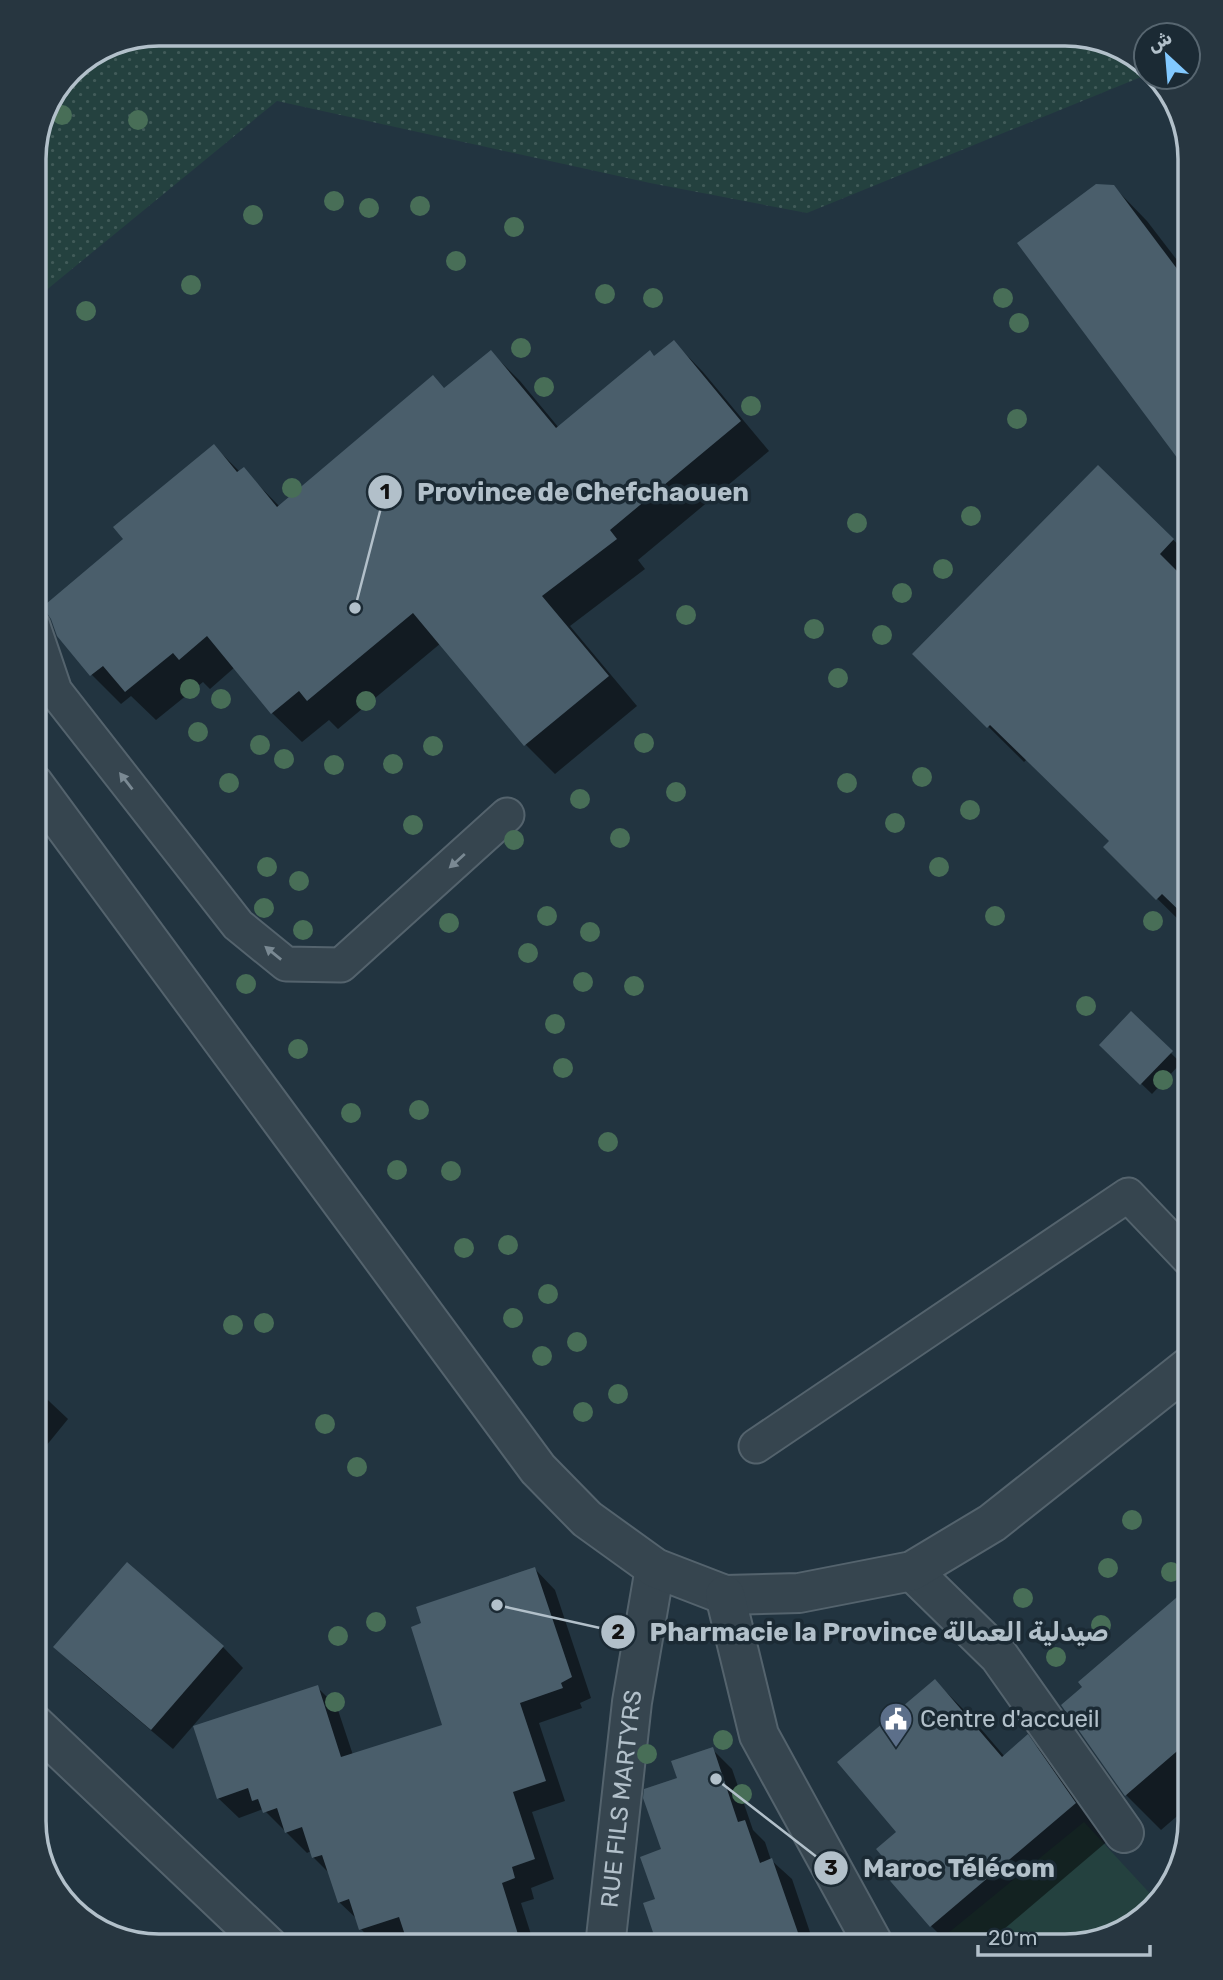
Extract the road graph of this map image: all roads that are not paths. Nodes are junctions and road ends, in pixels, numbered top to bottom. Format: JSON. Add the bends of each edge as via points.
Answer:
{"nodes":[{"id":1,"x":46,"y":664,"type":"edge"},
{"id":2,"x":46,"y":801,"type":"edge"},
{"id":3,"x":507,"y":816,"type":"dead end"},
{"id":4,"x":1178,"y":1247,"type":"edge"},
{"id":5,"x":1178,"y":1376,"type":"edge"},
{"id":6,"x":757,"y":1446,"type":"dead end"},
{"id":7,"x":656,"y":1568,"type":"junction"},
{"id":8,"x":912,"y":1571,"type":"junction"},
{"id":9,"x":724,"y":1595,"type":"junction"},
{"id":10,"x":46,"y":1735,"type":"edge"},
{"id":11,"x":1124,"y":1833,"type":"dead end"},
{"id":12,"x":255,"y":1934,"type":"edge"},
{"id":13,"x":606,"y":1934,"type":"edge"},
{"id":14,"x":868,"y":1934,"type":"edge"}],
"edges":[{"from":3,"to":1,"type":"lane","one_way":true,"via":[[341,965],[286,964],[238,925],[55,691]]},
{"from":2,"to":7,"type":"street","via":[[538,1469],[587,1519]]},
{"from":4,"to":6,"type":"lane","via":[[1128,1195]]},
{"from":5,"to":8,"type":"street","via":[[992,1523]]},
{"from":7,"to":9,"type":"street"},
{"from":7,"to":13,"type":"street","name":"RUE FILS MARTYRS","via":[[632,1702]]},
{"from":8,"to":9,"type":"street","via":[[799,1593]]},
{"from":8,"to":11,"type":"street","via":[[999,1656]]},
{"from":9,"to":14,"type":"street","via":[[759,1735]]},
{"from":10,"to":12,"type":"street"}]}
